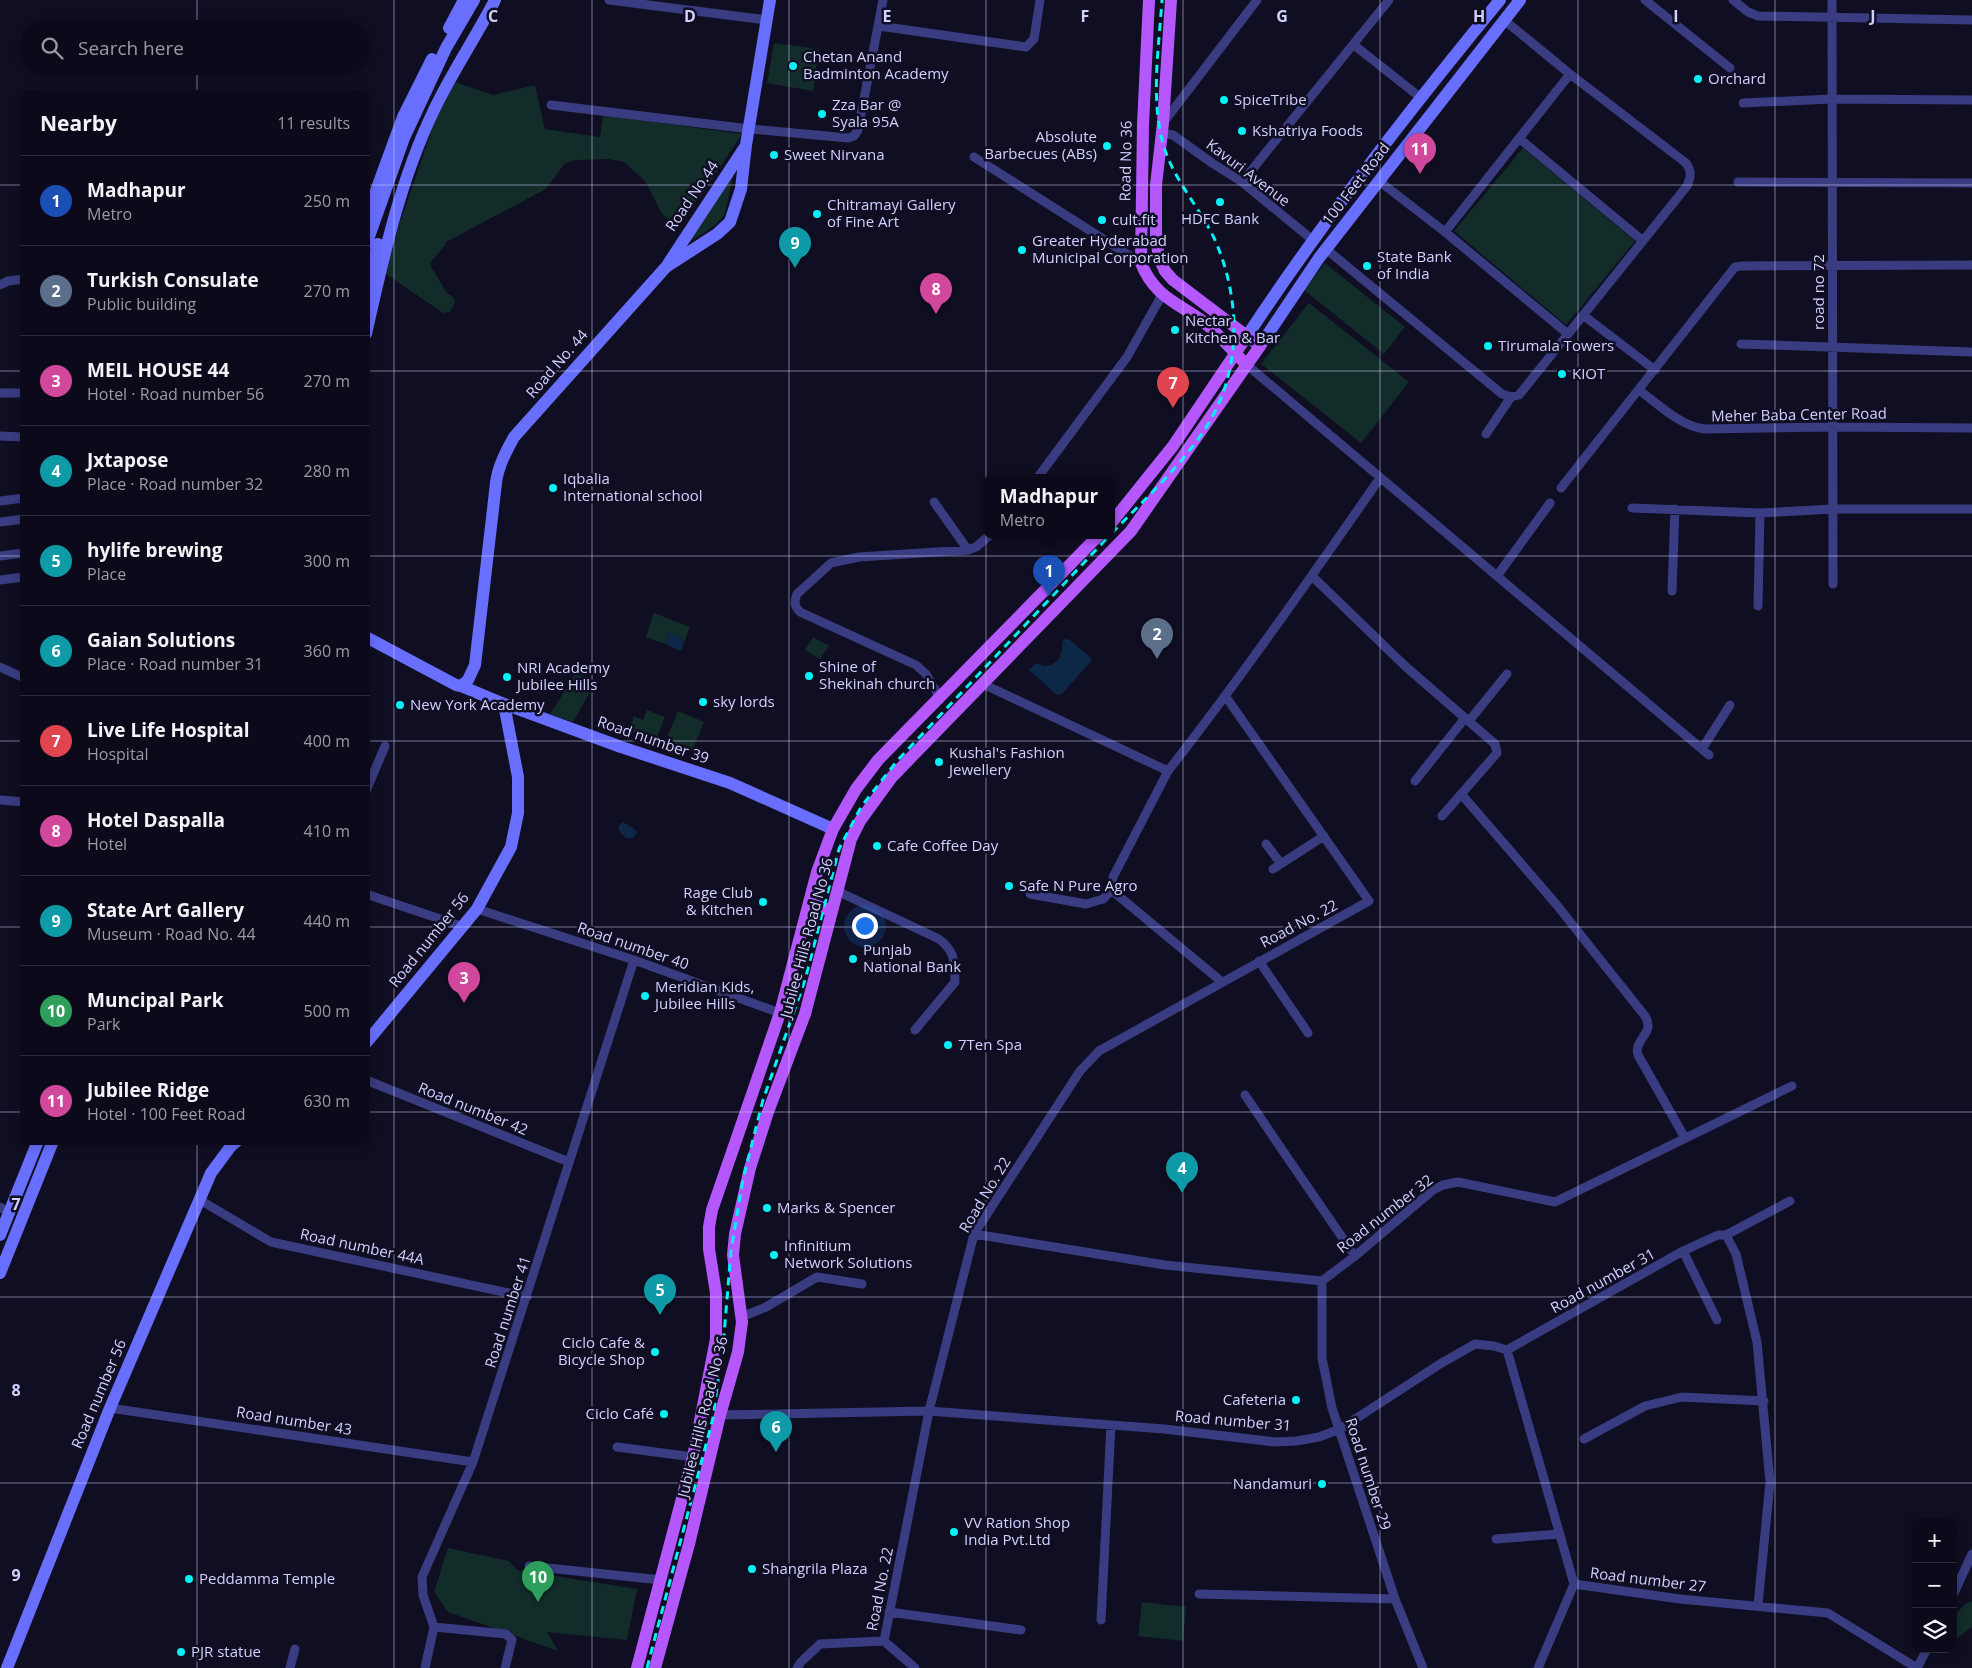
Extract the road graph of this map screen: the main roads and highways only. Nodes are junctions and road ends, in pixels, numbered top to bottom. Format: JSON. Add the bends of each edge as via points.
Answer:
{"nodes":[{"id":1,"x":464,"y":0,"type":"edge"},
{"id":2,"x":474,"y":0,"type":"edge"},
{"id":3,"x":486,"y":0,"type":"edge"},
{"id":4,"x":495,"y":0,"type":"edge"},
{"id":5,"x":770,"y":0,"type":"edge"},
{"id":6,"x":1500,"y":0,"type":"edge"},
{"id":7,"x":1520,"y":0,"type":"edge"},
{"id":8,"x":1148,"y":4,"type":"edge"},
{"id":9,"x":1170,"y":6,"type":"edge"},
{"id":10,"x":746,"y":145,"type":"junction"},
{"id":11,"x":370,"y":207,"type":"edge"},
{"id":12,"x":370,"y":234,"type":"edge"},
{"id":13,"x":666,"y":267,"type":"junction"},
{"id":14,"x":370,"y":275,"type":"edge"},
{"id":15,"x":370,"y":316,"type":"edge"},
{"id":16,"x":1247,"y":336,"type":"junction"},
{"id":17,"x":1260,"y":346,"type":"junction"},
{"id":18,"x":1236,"y":354,"type":"junction"},
{"id":19,"x":1247,"y":365,"type":"junction"},
{"id":20,"x":1115,"y":518,"type":"edge"},
{"id":21,"x":1095,"y":539,"type":"edge"},
{"id":22,"x":370,"y":640,"type":"edge"},
{"id":23,"x":461,"y":686,"type":"junction"},
{"id":24,"x":504,"y":704,"type":"junction"},
{"id":25,"x":832,"y":828,"type":"junction"},
{"id":26,"x":809,"y":903,"type":"junction"},
{"id":27,"x":832,"y":911,"type":"junction"},
{"id":28,"x":370,"y":1038,"type":"edge"},
{"id":29,"x":30,"y":1145,"type":"edge"},
{"id":30,"x":36,"y":1145,"type":"edge"},
{"id":31,"x":45,"y":1145,"type":"edge"},
{"id":32,"x":51,"y":1145,"type":"edge"},
{"id":33,"x":232,"y":1145,"type":"edge"},
{"id":34,"x":1,"y":1211,"type":"edge"},
{"id":35,"x":0,"y":1235,"type":"edge"},
{"id":36,"x":0,"y":1255,"type":"edge"},
{"id":37,"x":0,"y":1273,"type":"edge"},
{"id":38,"x":671,"y":1538,"type":"junction"},
{"id":39,"x":690,"y":1544,"type":"junction"},
{"id":40,"x":7,"y":1668,"type":"edge"},
{"id":41,"x":638,"y":1668,"type":"edge"},
{"id":42,"x":655,"y":1668,"type":"edge"}],
"edges":[{"from":1,"to":11,"type":"main road","via":[[403,117]]},
{"from":2,"to":12,"type":"main road","via":[[446,48],[408,130]]},
{"from":3,"to":14,"type":"main road","via":[[416,133]]},
{"from":4,"to":15,"type":"main road","via":[[434,109],[418,148],[384,252]]},
{"from":5,"to":10,"type":"main road","name":"Road No. 44"},
{"from":6,"to":16,"type":"main road","name":"100 Feet Road","via":[[1361,176]]},
{"from":7,"to":17,"type":"main road","name":"100 Feet Road","via":[[1326,249]]},
{"from":8,"to":9,"type":"main road"},
{"from":8,"to":18,"type":"main road","name":"Road No 36","via":[[1141,263],[1162,295],[1205,323]]},
{"from":9,"to":16,"type":"main road","name":"Road No 36","via":[[1156,185],[1156,237],[1162,264],[1173,280]]},
{"from":10,"to":13,"type":"main road","name":"Road No.44"},
{"from":10,"to":13,"type":"main road","name":"Road No. 44","via":[[741,189],[730,222]]},
{"from":13,"to":23,"type":"main road","name":"Road No. 44","via":[[514,437],[503,457],[496,483],[474,665],[468,680]]},
{"from":16,"to":17,"type":"main road","name":"Road No 36"},
{"from":16,"to":18,"type":"main road"},
{"from":17,"to":19,"type":"main road","name":"Jubilee Hills Road No 36"},
{"from":18,"to":19,"type":"main road"},
{"from":18,"to":20,"type":"main road","via":[[1173,446]]},
{"from":19,"to":27,"type":"main road","name":"Jubilee Hills Road No 36","via":[[1131,532],[892,776],[860,821]]},
{"from":21,"to":25,"type":"main road","name":"Jubilee Hills Road No 36","via":[[878,760]]},
{"from":22,"to":23,"type":"main road"},
{"from":23,"to":24,"type":"main road","name":"Road number 39"},
{"from":24,"to":25,"type":"main road","name":"Road number 39","via":[[730,783]]},
{"from":24,"to":28,"type":"main road","name":"Road number 56","via":[[518,777],[518,813],[511,847],[464,927]]},
{"from":25,"to":26,"type":"main road","name":"Jubilee Hills Road No 36"},
{"from":26,"to":27,"type":"main road"},
{"from":26,"to":38,"type":"main road","name":"Jubilee Hills Road No 36","via":[[780,1013],[712,1210],[709,1249],[716,1293],[716,1339],[693,1457]]},
{"from":27,"to":39,"type":"main road","name":"Jubilee Hills Road No 36","via":[[805,1014],[768,1112],[741,1206],[733,1256],[741,1317],[738,1352]]},
{"from":29,"to":34,"type":"main road"},
{"from":30,"to":35,"type":"main road"},
{"from":31,"to":36,"type":"main road"},
{"from":32,"to":37,"type":"main road"},
{"from":33,"to":40,"type":"main road","name":"Road number 56","via":[[211,1173],[110,1408]]},
{"from":38,"to":39,"type":"main road"},
{"from":38,"to":41,"type":"main road","name":"Jubilee Hills Road No 36"},
{"from":39,"to":42,"type":"main road","name":"Jubilee Hills Road No 36"}]}
